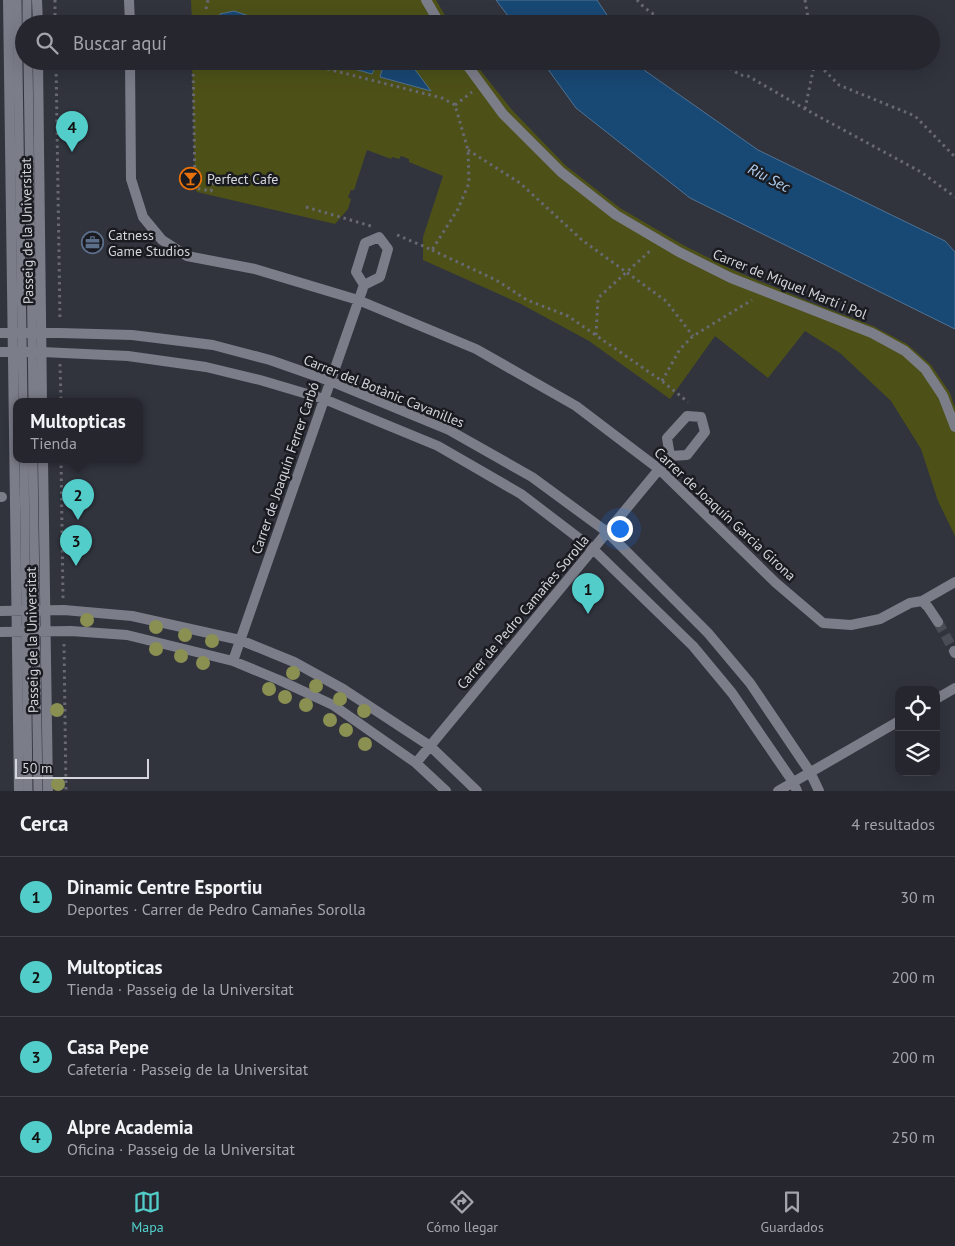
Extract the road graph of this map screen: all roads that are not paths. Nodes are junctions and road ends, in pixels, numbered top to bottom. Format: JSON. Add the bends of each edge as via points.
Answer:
{"nodes":[{"id":1,"x":8,"y":0,"type":"edge"},
{"id":2,"x":18,"y":0,"type":"edge"},
{"id":3,"x":27,"y":0,"type":"edge"},
{"id":4,"x":37,"y":0,"type":"edge"},
{"id":5,"x":130,"y":0,"type":"edge"},
{"id":6,"x":426,"y":0,"type":"edge"},
{"id":7,"x":18,"y":15,"type":"edge"},
{"id":8,"x":27,"y":15,"type":"edge"},
{"id":9,"x":38,"y":15,"type":"edge"},
{"id":10,"x":130,"y":15,"type":"edge"},
{"id":11,"x":435,"y":15,"type":"edge"},
{"id":12,"x":4,"y":25,"type":"edge"},
{"id":13,"x":20,"y":70,"type":"edge"},
{"id":14,"x":28,"y":70,"type":"edge"},
{"id":15,"x":38,"y":70,"type":"edge"},
{"id":16,"x":130,"y":70,"type":"edge"},
{"id":17,"x":470,"y":70,"type":"edge"},
{"id":18,"x":364,"y":285,"type":"junction"},
{"id":19,"x":358,"y":300,"type":"junction"},
{"id":20,"x":0,"y":333,"type":"edge"},
{"id":21,"x":27,"y":333,"type":"junction"},
{"id":22,"x":0,"y":352,"type":"edge"},
{"id":23,"x":27,"y":352,"type":"junction"},
{"id":24,"x":330,"y":381,"type":"junction"},
{"id":25,"x":23,"y":398,"type":"edge"},
{"id":26,"x":28,"y":398,"type":"edge"},
{"id":27,"x":33,"y":398,"type":"edge"},
{"id":28,"x":41,"y":398,"type":"edge"},
{"id":29,"x":324,"y":399,"type":"junction"},
{"id":30,"x":955,"y":427,"type":"edge"},
{"id":31,"x":670,"y":456,"type":"junction"},
{"id":32,"x":24,"y":463,"type":"edge"},
{"id":33,"x":29,"y":463,"type":"edge"},
{"id":34,"x":34,"y":463,"type":"edge"},
{"id":35,"x":43,"y":463,"type":"edge"},
{"id":36,"x":660,"y":469,"type":"junction"},
{"id":37,"x":607,"y":532,"type":"junction"},
{"id":38,"x":594,"y":548,"type":"junction"},
{"id":39,"x":955,"y":582,"type":"edge"},
{"id":40,"x":922,"y":601,"type":"junction"},
{"id":41,"x":31,"y":610,"type":"junction"},
{"id":42,"x":0,"y":611,"type":"edge"},
{"id":43,"x":938,"y":622,"type":"tunnel mouth"},
{"id":44,"x":31,"y":631,"type":"junction"},
{"id":45,"x":0,"y":632,"type":"edge"},
{"id":46,"x":240,"y":640,"type":"junction"},
{"id":47,"x":233,"y":661,"type":"junction"},
{"id":48,"x":955,"y":688,"type":"edge"},
{"id":49,"x":940,"y":697,"type":"edge"},
{"id":50,"x":895,"y":723,"type":"edge"},
{"id":51,"x":430,"y":746,"type":"junction"},
{"id":52,"x":416,"y":763,"type":"junction"},
{"id":53,"x":810,"y":772,"type":"junction"},
{"id":54,"x":795,"y":787,"type":"edge"},
{"id":55,"x":19,"y":791,"type":"edge"},
{"id":56,"x":28,"y":791,"type":"edge"},
{"id":57,"x":38,"y":791,"type":"edge"},
{"id":58,"x":48,"y":791,"type":"edge"},
{"id":59,"x":446,"y":791,"type":"edge"},
{"id":60,"x":478,"y":791,"type":"edge"},
{"id":61,"x":778,"y":791,"type":"edge"},
{"id":62,"x":819,"y":791,"type":"edge"}],
"edges":[{"from":1,"to":12,"type":"street","name":"Passeig de la Universitat"},
{"from":2,"to":7,"type":"lane"},
{"from":3,"to":8,"type":"lane"},
{"from":4,"to":9,"type":"street"},
{"from":5,"to":10,"type":"street"},
{"from":6,"to":11,"type":"street"},
{"from":12,"to":21,"type":"street","name":"Passeig de la Universitat"},
{"from":13,"to":21,"type":"lane"},
{"from":14,"to":21,"type":"lane"},
{"from":15,"to":21,"type":"street","name":"Passeig de la Universitat"},
{"from":16,"to":19,"type":"street","name":"Carrer de Joaquín Garcia Girona","via":[[131,179],[142,217],[162,240],[187,256],[255,269]]},
{"from":17,"to":30,"type":"street","name":"Carrer de Miquel Martí i Pol","via":[[503,114],[561,172],[616,215],[731,278],[872,333],[905,351],[925,369],[944,396]]},
{"from":18,"to":18,"type":"street","name":"Carrer de Joaquín Ferrer Carbó","via":[[380,277],[388,249],[380,233],[365,243],[356,272]]},
{"from":18,"to":19,"type":"street","name":"Carrer de Joaquín Ferrer Carbó"},
{"from":19,"to":24,"type":"street","name":"Carrer de Joaquín Ferrer Carbó"},
{"from":19,"to":36,"type":"street","name":"Carrer de Joaquín Garcia Girona","via":[[493,358],[576,406]]},
{"from":20,"to":21,"type":"street","name":"Carrer del Botànic Cavanilles"},
{"from":21,"to":23,"type":"street","name":"Passeig de la Universitat"},
{"from":21,"to":23,"type":"street","name":"Passeig de la Universitat"},
{"from":21,"to":24,"type":"street","name":"Carrer del Botànic Cavanilles","via":[[132,335],[213,345]]},
{"from":22,"to":23,"type":"street"},
{"from":23,"to":25,"type":"lane"},
{"from":23,"to":26,"type":"street","name":"Passeig de la Universitat"},
{"from":23,"to":27,"type":"lane"},
{"from":23,"to":28,"type":"street","name":"Passeig de la Universitat"},
{"from":23,"to":29,"type":"street","via":[[128,356],[206,367]]},
{"from":24,"to":29,"type":"street","name":"Carrer de Joaquín Ferrer Carbó"},
{"from":24,"to":37,"type":"street","name":"Carrer del Botànic Cavanilles","via":[[449,430],[532,477]]},
{"from":29,"to":38,"type":"street","via":[[438,446],[521,494]]},
{"from":29,"to":46,"type":"street","name":"Carrer de Joaquín Ferrer Carbó"},
{"from":31,"to":31,"type":"street","via":[[687,454],[705,432],[701,417],[686,416],[666,438]]},
{"from":31,"to":36,"type":"street","name":"Carrer de Pedro Camañes Sorolla"},
{"from":32,"to":41,"type":"lane"},
{"from":33,"to":41,"type":"street","name":"Passeig de la Universitat"},
{"from":34,"to":41,"type":"lane"},
{"from":35,"to":41,"type":"street","name":"Passeig de la Universitat"},
{"from":36,"to":37,"type":"street","name":"Carrer de Pedro Camañes Sorolla"},
{"from":36,"to":40,"type":"street","name":"Carrer de Joaquín Garcia Girona","via":[[776,583],[823,623],[851,625],[880,619],[910,603]]},
{"from":37,"to":38,"type":"street","name":"Carrer de Pedro Camañes Sorolla"},
{"from":37,"to":53,"type":"street","name":"Carrer del Botànic Cavanilles","via":[[708,634],[750,683]]},
{"from":38,"to":51,"type":"street","name":"Carrer de Pedro Camañes Sorolla"},
{"from":38,"to":54,"type":"street","via":[[693,646],[732,693]]},
{"from":39,"to":40,"type":"street","name":"Carrer de Joaquín Garcia Girona"},
{"from":40,"to":43,"type":"street"},
{"from":41,"to":42,"type":"street"},
{"from":41,"to":44,"type":"street","name":"Passeig de la Universitat"},
{"from":41,"to":44,"type":"street","name":"Passeig de la Universitat"},
{"from":41,"to":46,"type":"street","via":[[132,616]]},
{"from":44,"to":45,"type":"street"},
{"from":44,"to":47,"type":"street","via":[[127,636]]},
{"from":44,"to":55,"type":"street","name":"Passeig de la Universitat"},
{"from":44,"to":56,"type":"lane"},
{"from":44,"to":57,"type":"lane"},
{"from":44,"to":58,"type":"street","name":"Passeig de la Universitat"},
{"from":46,"to":47,"type":"street","name":"Carrer de Joaquín Ferrer Carbó"},
{"from":46,"to":51,"type":"street","via":[[294,662],[343,689]]},
{"from":47,"to":52,"type":"street","via":[[333,706]]},
{"from":48,"to":49,"type":"street"},
{"from":50,"to":53,"type":"street"},
{"from":51,"to":52,"type":"street","name":"Carrer de Pedro Camañes Sorolla"},
{"from":51,"to":60,"type":"street"},
{"from":52,"to":59,"type":"street"},
{"from":53,"to":54,"type":"street"},
{"from":53,"to":62,"type":"street","name":"Carrer del Botànic Cavanilles"},
{"from":54,"to":61,"type":"street"}]}
